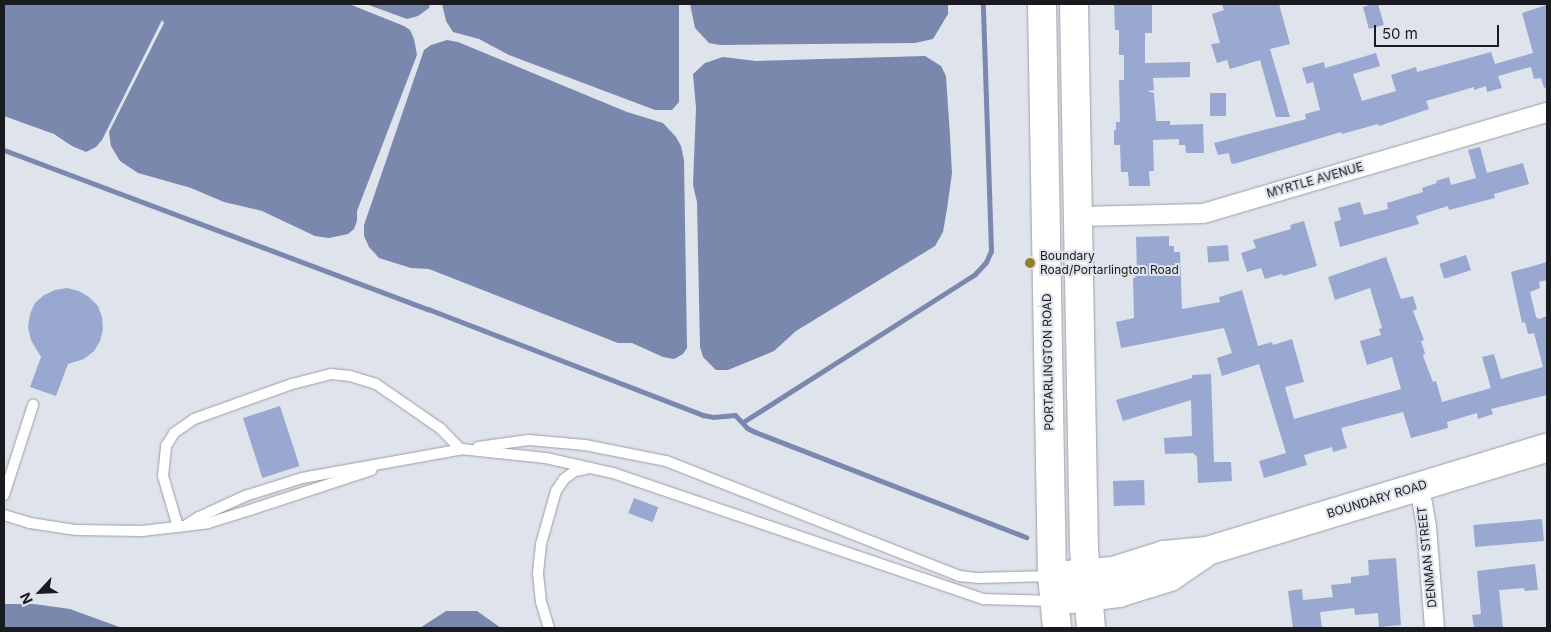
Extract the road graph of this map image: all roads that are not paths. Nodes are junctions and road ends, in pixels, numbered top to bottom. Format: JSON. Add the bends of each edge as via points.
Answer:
{"nodes":[{"id":1,"x":1042,"y":4,"type":"edge"},
{"id":2,"x":1074,"y":4,"type":"edge"},
{"id":3,"x":1547,"y":112,"type":"edge"},
{"id":4,"x":1078,"y":216,"type":"junction"},
{"id":5,"x":33,"y":405,"type":"dead end"},
{"id":6,"x":1547,"y":448,"type":"edge"},
{"id":7,"x":460,"y":449,"type":"junction"},
{"id":8,"x":406,"y":458,"type":"junction"},
{"id":9,"x":589,"y":468,"type":"junction"},
{"id":10,"x":1419,"y":486,"type":"junction"},
{"id":11,"x":4,"y":495,"type":"edge"},
{"id":12,"x":4,"y":515,"type":"edge"},
{"id":13,"x":182,"y":526,"type":"junction"},
{"id":14,"x":1087,"y":584,"type":"junction"},
{"id":15,"x":1053,"y":589,"type":"junction"},
{"id":16,"x":549,"y":628,"type":"edge"},
{"id":17,"x":1057,"y":628,"type":"edge"},
{"id":18,"x":1091,"y":628,"type":"edge"},
{"id":19,"x":1434,"y":628,"type":"edge"}],
"edges":[{"from":1,"to":15,"type":"main road","name":"PORTARLINGTON ROAD"},
{"from":2,"to":4,"type":"main road"},
{"from":3,"to":4,"type":"street","name":"MYRTLE AVENUE","via":[[1203,213]]},
{"from":4,"to":14,"type":"main road"},
{"from":5,"to":11,"type":"lane"},
{"from":6,"to":10,"type":"main road","name":"BOUNDARY ROAD"},
{"from":7,"to":8,"type":"lane"},
{"from":7,"to":9,"type":"lane","via":[[515,454]]},
{"from":7,"to":13,"type":"lane","via":[[441,429],[376,384],[331,374],[292,384],[194,418],[174,433],[166,446],[163,476]]},
{"from":7,"to":15,"type":"lane","via":[[529,440],[616,450],[666,461],[960,576]]},
{"from":8,"to":13,"type":"lane","via":[[250,510]]},
{"from":8,"to":13,"type":"lane","via":[[302,478],[245,496]]},
{"from":9,"to":15,"type":"lane","via":[[613,473],[984,599]]},
{"from":9,"to":16,"type":"lane","via":[[570,475],[556,492],[541,544],[538,573],[541,602]]},
{"from":10,"to":14,"type":"main road","name":"BOUNDARY ROAD","via":[[1207,552],[1170,577],[1119,592]]},
{"from":10,"to":19,"type":"street","name":"DENMAN STREET","via":[[1426,526]]},
{"from":12,"to":13,"type":"lane","via":[[30,523],[76,530],[142,531]]},
{"from":14,"to":15,"type":"main road","name":"BOUNDARY ROAD"},
{"from":14,"to":18,"type":"main road"},
{"from":15,"to":17,"type":"main road","name":"PORTARLINGTON ROAD"}]}
